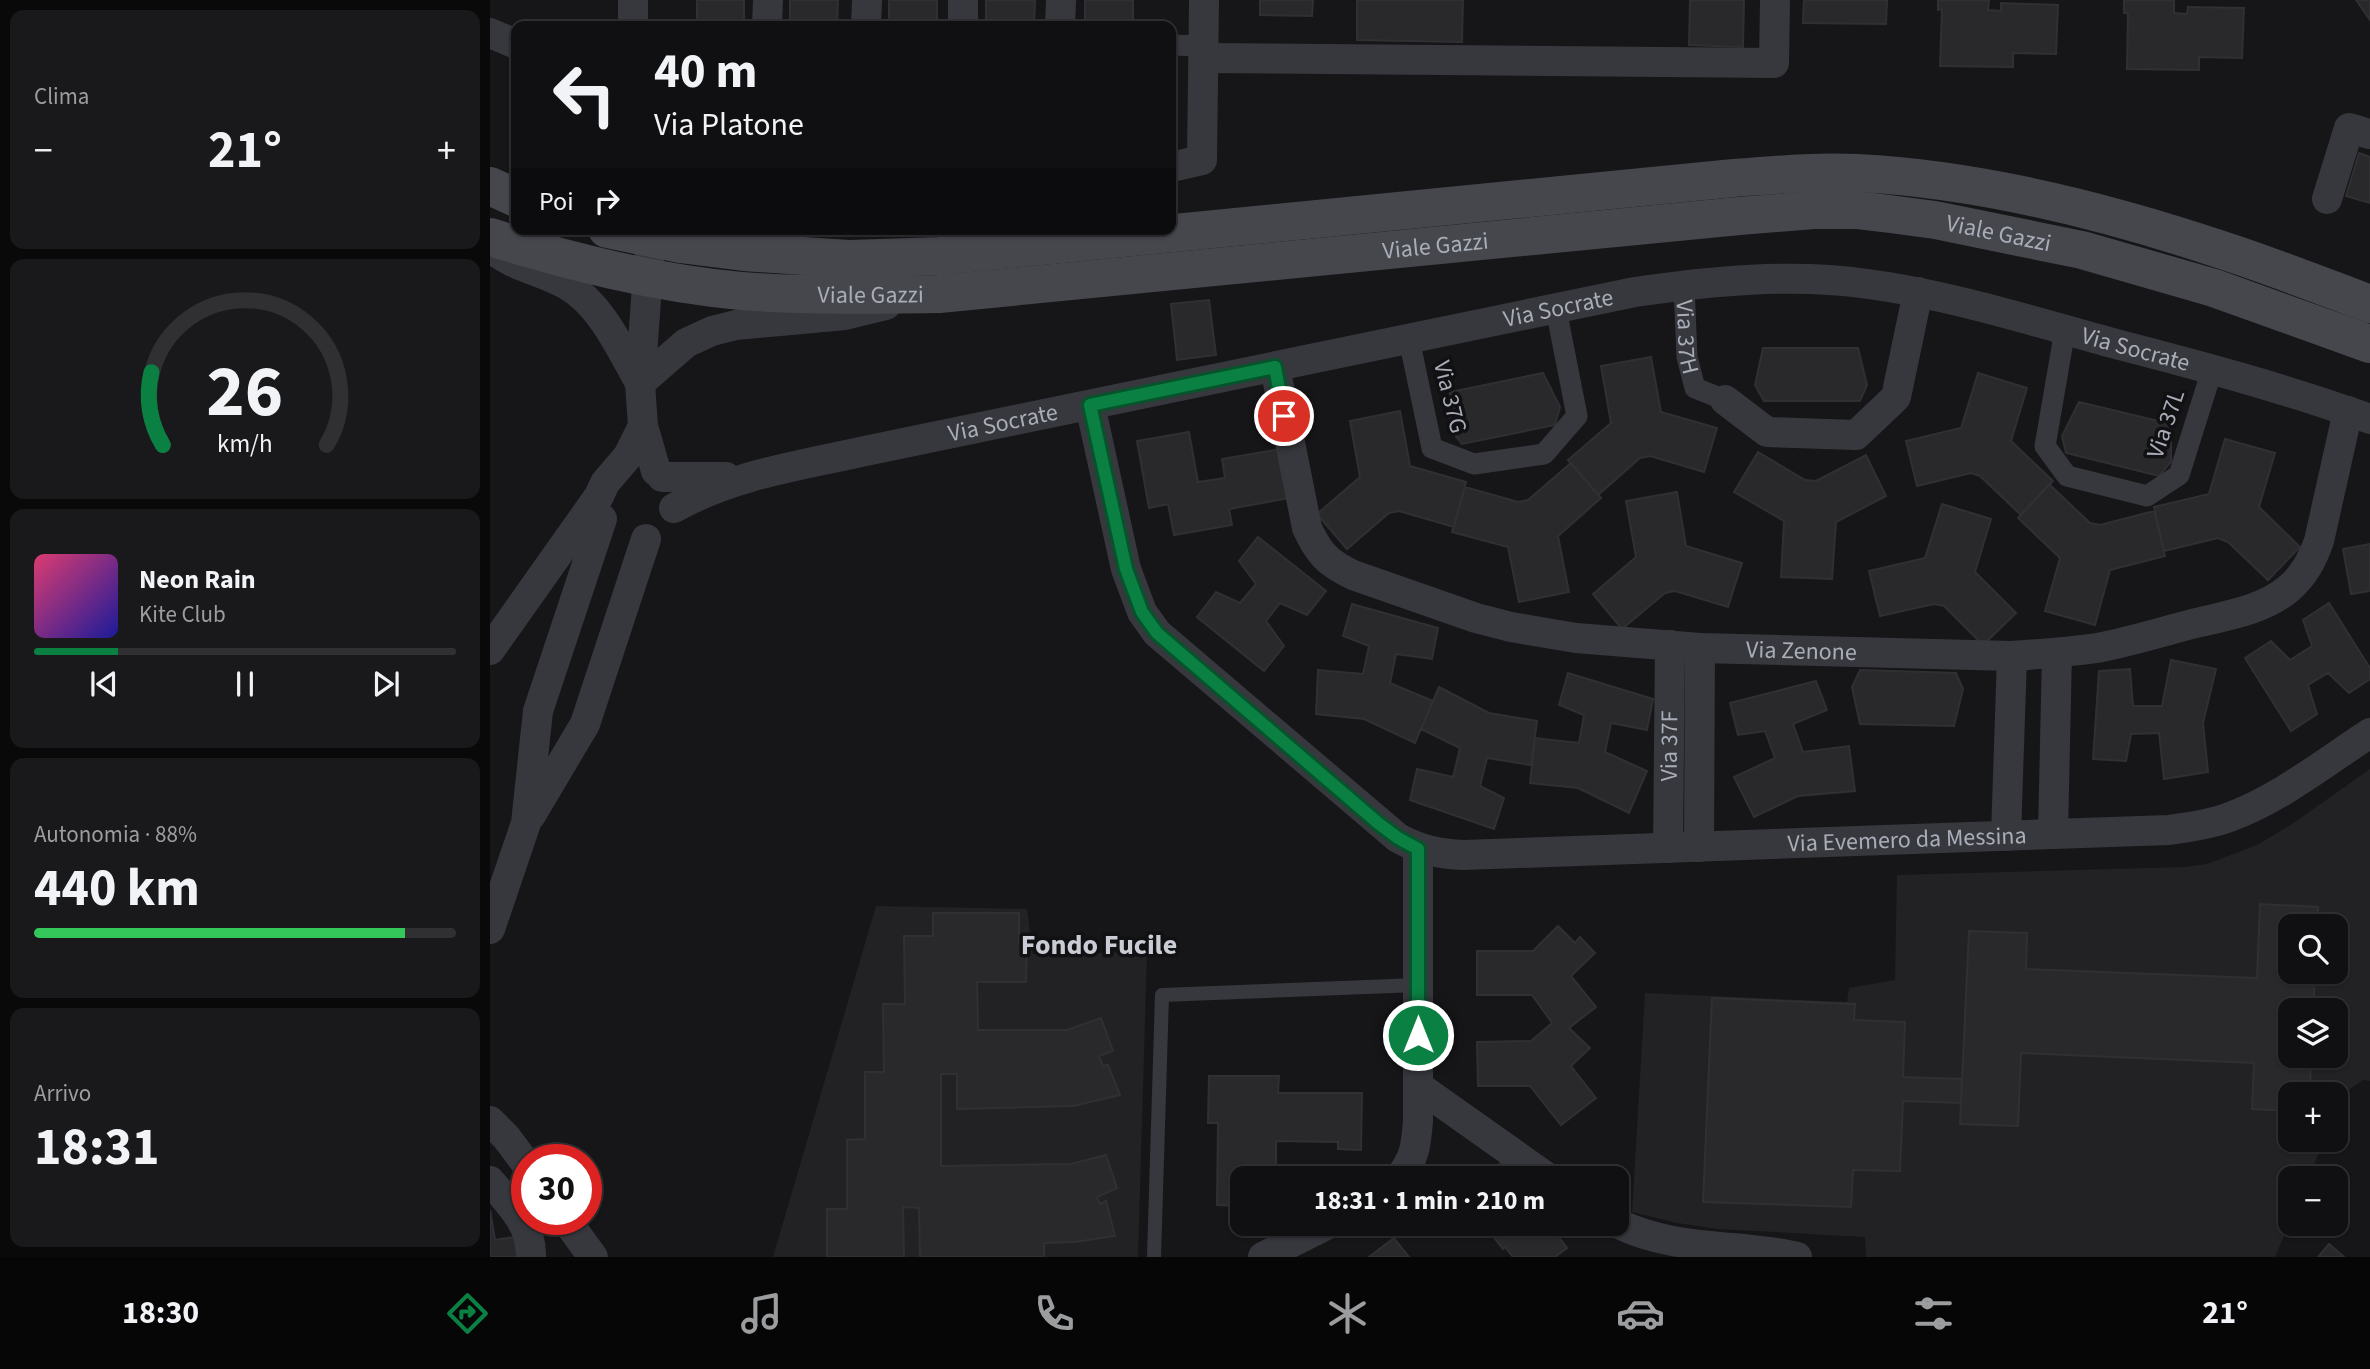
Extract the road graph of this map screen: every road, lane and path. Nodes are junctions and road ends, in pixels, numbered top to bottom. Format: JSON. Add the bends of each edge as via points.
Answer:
{"nodes":[{"id":1,"x":633,"y":0,"type":"edge"},
{"id":2,"x":768,"y":0,"type":"edge"},
{"id":3,"x":867,"y":0,"type":"edge"},
{"id":4,"x":963,"y":0,"type":"edge"},
{"id":5,"x":1060,"y":0,"type":"edge"},
{"id":6,"x":1204,"y":0,"type":"edge"},
{"id":7,"x":1775,"y":0,"type":"edge"},
{"id":8,"x":633,"y":21,"type":"edge"},
{"id":9,"x":767,"y":21,"type":"edge"},
{"id":10,"x":866,"y":21,"type":"edge"},
{"id":11,"x":963,"y":21,"type":"edge"},
{"id":12,"x":1060,"y":21,"type":"edge"},
{"id":13,"x":490,"y":33,"type":"edge"},
{"id":14,"x":511,"y":42,"type":"edge"},
{"id":15,"x":1176,"y":46,"type":"edge"},
{"id":16,"x":1204,"y":52,"type":"junction"},
{"id":17,"x":2370,"y":134,"type":"edge"},
{"id":18,"x":1176,"y":166,"type":"edge"},
{"id":19,"x":490,"y":168,"type":"edge"},
{"id":20,"x":511,"y":177,"type":"edge"},
{"id":21,"x":490,"y":186,"type":"edge"},
{"id":22,"x":511,"y":196,"type":"edge"},
{"id":23,"x":2327,"y":199,"type":"dead end"},
{"id":24,"x":1176,"y":233,"type":"edge"},
{"id":25,"x":651,"y":235,"type":"edge"},
{"id":26,"x":662,"y":235,"type":"edge"},
{"id":27,"x":1154,"y":235,"type":"edge"},
{"id":28,"x":490,"y":237,"type":"edge"},
{"id":29,"x":729,"y":241,"type":"edge"},
{"id":30,"x":490,"y":247,"type":"edge"},
{"id":31,"x":648,"y":277,"type":"junction"},
{"id":32,"x":1684,"y":285,"type":"junction"},
{"id":33,"x":1918,"y":292,"type":"junction"},
{"id":34,"x":939,"y":293,"type":"junction"},
{"id":35,"x":2370,"y":304,"type":"edge"},
{"id":36,"x":1556,"y":309,"type":"junction"},
{"id":37,"x":2065,"y":330,"type":"junction"},
{"id":38,"x":1409,"y":339,"type":"junction"},
{"id":39,"x":2370,"y":344,"type":"edge"},
{"id":40,"x":1275,"y":367,"type":"junction"},
{"id":41,"x":2212,"y":369,"type":"junction"},
{"id":42,"x":640,"y":383,"type":"junction"},
{"id":43,"x":1725,"y":400,"type":"joint"},
{"id":44,"x":1090,"y":405,"type":"junction"},
{"id":45,"x":2359,"y":415,"type":"edge"},
{"id":46,"x":643,"y":426,"type":"junction"},
{"id":47,"x":659,"y":474,"type":"junction"},
{"id":48,"x":744,"y":477,"type":"junction"},
{"id":49,"x":606,"y":496,"type":"junction"},
{"id":50,"x":674,"y":508,"type":"junction"},
{"id":51,"x":646,"y":539,"type":"junction"},
{"id":52,"x":1670,"y":645,"type":"junction"},
{"id":53,"x":1700,"y":648,"type":"junction"},
{"id":54,"x":490,"y":650,"type":"edge"},
{"id":55,"x":2057,"y":653,"type":"junction"},
{"id":56,"x":2012,"y":656,"type":"junction"},
{"id":57,"x":2370,"y":733,"type":"edge"},
{"id":58,"x":526,"y":823,"type":"junction"},
{"id":59,"x":2053,"y":834,"type":"junction"},
{"id":60,"x":2006,"y":835,"type":"junction"},
{"id":61,"x":1699,"y":847,"type":"junction"},
{"id":62,"x":1668,"y":848,"type":"junction"},
{"id":63,"x":1418,"y":849,"type":"junction"},
{"id":64,"x":490,"y":929,"type":"edge"},
{"id":65,"x":1418,"y":985,"type":"junction"},
{"id":66,"x":1418,"y":1086,"type":"junction"},
{"id":67,"x":490,"y":1100,"type":"edge"},
{"id":68,"x":498,"y":1129,"type":"edge"},
{"id":69,"x":511,"y":1145,"type":"edge"},
{"id":70,"x":1409,"y":1166,"type":"edge"},
{"id":71,"x":1531,"y":1166,"type":"edge"},
{"id":72,"x":490,"y":1181,"type":"edge"},
{"id":73,"x":1629,"y":1228,"type":"edge"},
{"id":74,"x":577,"y":1235,"type":"edge"},
{"id":75,"x":1316,"y":1236,"type":"edge"},
{"id":76,"x":1303,"y":1249,"type":"edge"},
{"id":77,"x":1753,"y":1254,"type":"edge"},
{"id":78,"x":531,"y":1257,"type":"edge"},
{"id":79,"x":593,"y":1257,"type":"edge"},
{"id":80,"x":1154,"y":1257,"type":"edge"},
{"id":81,"x":1263,"y":1257,"type":"edge"},
{"id":82,"x":1797,"y":1257,"type":"edge"}],
"edges":[{"from":1,"to":8,"type":"street"},
{"from":2,"to":9,"type":"street"},
{"from":3,"to":10,"type":"street"},
{"from":4,"to":11,"type":"street"},
{"from":5,"to":12,"type":"street"},
{"from":6,"to":16,"type":"street"},
{"from":7,"to":16,"type":"street","via":[[1774,64]]},
{"from":13,"to":14,"type":"street"},
{"from":15,"to":16,"type":"street"},
{"from":16,"to":18,"type":"street","via":[[1202,160]]},
{"from":17,"to":23,"type":"street","via":[[2349,128]]},
{"from":19,"to":20,"type":"street"},
{"from":21,"to":22,"type":"main road"},
{"from":24,"to":35,"type":"main road","name":"Viale Gazzi","via":[[1734,178],[1854,173],[1940,182],[2093,211],[2225,251]]},
{"from":25,"to":31,"type":"street"},
{"from":26,"to":29,"type":"main road","name":"Viale Gazzi"},
{"from":27,"to":29,"type":"main road","name":"Viale Gazzi","via":[[940,256],[849,258]]},
{"from":28,"to":31,"type":"main road","name":"Viale Gazzi"},
{"from":30,"to":42,"type":"street","via":[[503,259],[568,285],[582,296],[609,330]]},
{"from":31,"to":34,"type":"main road","name":"Viale Gazzi","via":[[800,294]]},
{"from":31,"to":42,"type":"street"},
{"from":32,"to":33,"type":"street","name":"Via Socrate","via":[[1820,280]]},
{"from":32,"to":36,"type":"street","name":"Via Socrate"},
{"from":32,"to":43,"type":"street","name":"Via 37H","via":[[1687,358],[1695,388]]},
{"from":33,"to":37,"type":"street","name":"Via Socrate"},
{"from":33,"to":43,"type":"street","name":"Via 37H","via":[[1896,397],[1856,435],[1768,432]]},
{"from":34,"to":39,"type":"main road","name":"Viale Gazzi","via":[[1725,217],[1856,210],[1935,220],[2082,250],[2214,288]]},
{"from":34,"to":42,"type":"street","via":[[845,315],[712,331],[686,343]]},
{"from":36,"to":38,"type":"street","name":"Via Socrate"},
{"from":36,"to":38,"type":"street","name":"Via 37G","via":[[1577,416],[1544,454],[1474,464],[1432,448]]},
{"from":37,"to":41,"type":"street","name":"Via Socrate"},
{"from":37,"to":41,"type":"street","name":"Via 37L","via":[[2045,446],[2067,476],[2147,496],[2179,475]]},
{"from":38,"to":40,"type":"street","name":"Via Socrate"},
{"from":40,"to":44,"type":"street","name":"Via Socrate"},
{"from":40,"to":52,"type":"street","name":"Via Zenone","via":[[1307,528],[1314,544],[1337,567],[1511,627],[1576,638]]},
{"from":41,"to":45,"type":"street","name":"Via Socrate"},
{"from":42,"to":46,"type":"street"},
{"from":44,"to":48,"type":"street","name":"Via Socrate"},
{"from":44,"to":63,"type":"street","via":[[1126,569],[1142,612],[1157,633],[1378,823]]},
{"from":45,"to":55,"type":"street","name":"Via Zenone","via":[[2312,561],[2286,591],[2241,612]]},
{"from":46,"to":47,"type":"street"},
{"from":46,"to":49,"type":"street"},
{"from":47,"to":48,"type":"street"},
{"from":47,"to":49,"type":"street","via":[[643,466],[628,467]]},
{"from":47,"to":50,"type":"street","via":[[673,494]]},
{"from":48,"to":50,"type":"street"},
{"from":49,"to":51,"type":"street","via":[[610,530],[621,537]]},
{"from":49,"to":54,"type":"street"},
{"from":49,"to":58,"type":"street","via":[[538,711]]},
{"from":50,"to":51,"type":"street","via":[[669,522]]},
{"from":51,"to":58,"type":"street","via":[[585,724]]},
{"from":52,"to":53,"type":"street","name":"Via Zenone"},
{"from":52,"to":62,"type":"street","name":"Via 37F"},
{"from":53,"to":56,"type":"street","name":"Via Zenone"},
{"from":53,"to":61,"type":"street","name":"Via 37F"},
{"from":55,"to":56,"type":"street","name":"Via Zenone"},
{"from":55,"to":59,"type":"street"},
{"from":56,"to":60,"type":"street"},
{"from":57,"to":59,"type":"street","name":"Via Evemero da Messina","via":[[2276,794],[2226,819],[2169,830]]},
{"from":58,"to":64,"type":"street"},
{"from":59,"to":60,"type":"street","name":"Via Evemero da Messina"},
{"from":60,"to":61,"type":"street","name":"Via Evemero da Messina"},
{"from":61,"to":62,"type":"street","name":"Via Evemero da Messina"},
{"from":62,"to":63,"type":"street","name":"Via Evemero da Messina","via":[[1464,855]]},
{"from":63,"to":65,"type":"street"},
{"from":65,"to":66,"type":"street"},
{"from":65,"to":80,"type":"lane","via":[[1162,995]]},
{"from":66,"to":70,"type":"street","via":[[1417,1142]]},
{"from":66,"to":71,"type":"street"},
{"from":67,"to":68,"type":"street"},
{"from":68,"to":69,"type":"street"},
{"from":72,"to":78,"type":"street","via":[[525,1225]]},
{"from":73,"to":77,"type":"street","via":[[1658,1239]]},
{"from":74,"to":79,"type":"street"},
{"from":75,"to":76,"type":"street"},
{"from":76,"to":81,"type":"street"},
{"from":77,"to":82,"type":"street"}]}
